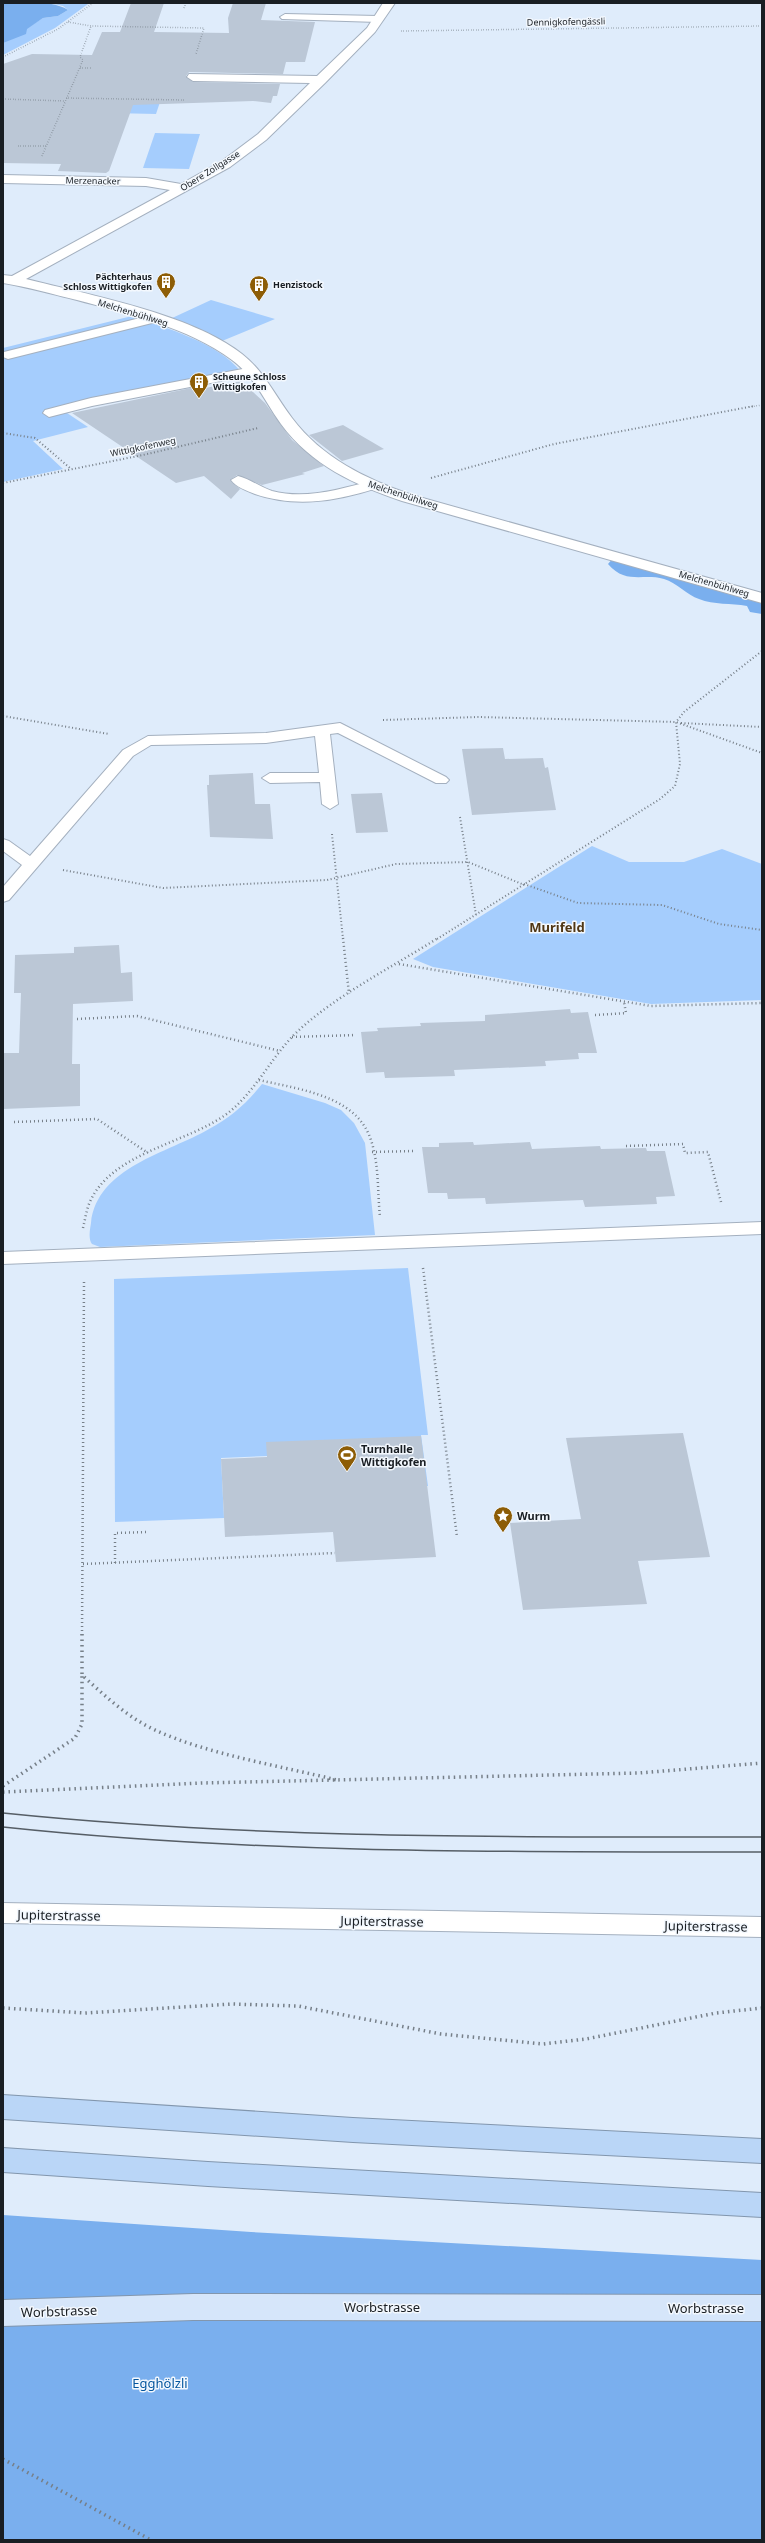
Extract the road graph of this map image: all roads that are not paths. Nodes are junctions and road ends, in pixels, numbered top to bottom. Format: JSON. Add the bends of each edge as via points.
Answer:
{"nodes":[{"id":1,"x":389,"y":3,"type":"edge"},
{"id":2,"x":285,"y":17,"type":"dead end"},
{"id":3,"x":378,"y":19,"type":"junction"},
{"id":4,"x":194,"y":77,"type":"road end"},
{"id":5,"x":321,"y":80,"type":"junction"},
{"id":6,"x":3,"y":179,"type":"edge"},
{"id":7,"x":183,"y":188,"type":"junction"},
{"id":8,"x":9,"y":280,"type":"edge"},
{"id":9,"x":152,"y":319,"type":"junction"},
{"id":10,"x":8,"y":355,"type":"dead end"},
{"id":11,"x":253,"y":371,"type":"junction"},
{"id":12,"x":49,"y":413,"type":"dead end"},
{"id":13,"x":238,"y":480,"type":"dead end"},
{"id":14,"x":379,"y":488,"type":"junction"},
{"id":15,"x":762,"y":598,"type":"edge"},
{"id":16,"x":322,"y":731,"type":"junction"},
{"id":17,"x":326,"y":776,"type":"junction"},
{"id":18,"x":270,"y":778,"type":"dead end"},
{"id":19,"x":441,"y":780,"type":"dead end"},
{"id":20,"x":330,"y":804,"type":"dead end"},
{"id":21,"x":3,"y":844,"type":"edge"},
{"id":22,"x":28,"y":868,"type":"junction"},
{"id":23,"x":3,"y":874,"type":"edge"},
{"id":24,"x":3,"y":897,"type":"edge"},
{"id":25,"x":762,"y":1228,"type":"edge"},
{"id":26,"x":3,"y":1258,"type":"edge"},
{"id":27,"x":3,"y":1914,"type":"edge"},
{"id":28,"x":762,"y":1927,"type":"edge"},
{"id":29,"x":3,"y":2107,"type":"edge"},
{"id":30,"x":762,"y":2152,"type":"edge"},
{"id":31,"x":3,"y":2160,"type":"edge"},
{"id":32,"x":762,"y":2205,"type":"edge"},
{"id":33,"x":762,"y":2308,"type":"edge"},
{"id":34,"x":3,"y":2313,"type":"edge"}],
"edges":[{"from":1,"to":3,"type":"street","name":"Obere Zollgasse"},
{"from":2,"to":3,"type":"lane"},
{"from":3,"to":5,"type":"street","name":"Obere Zollgasse","via":[[371,30]]},
{"from":4,"to":5,"type":"street"},
{"from":5,"to":7,"type":"street","name":"Obere Zollgasse","via":[[262,137],[226,164]]},
{"from":6,"to":7,"type":"street","name":"Merzenacker","via":[[146,182]]},
{"from":7,"to":8,"type":"street","name":"Obere Zollgasse"},
{"from":8,"to":9,"type":"street","name":"Melchenbühlweg"},
{"from":9,"to":10,"type":"lane"},
{"from":9,"to":11,"type":"street","name":"Melchenbühlweg","via":[[212,343]]},
{"from":11,"to":12,"type":"lane","via":[[91,402]]},
{"from":11,"to":14,"type":"street","name":"Melchenbühlweg","via":[[302,443],[337,467]]},
{"from":13,"to":14,"type":"lane","via":[[258,491],[296,498],[339,495]]},
{"from":14,"to":15,"type":"street","name":"Melchenbühlweg"},
{"from":16,"to":17,"type":"lane"},
{"from":16,"to":19,"type":"lane","via":[[340,728]]},
{"from":16,"to":22,"type":"lane","via":[[266,738],[148,741],[128,753]]},
{"from":17,"to":18,"type":"lane"},
{"from":17,"to":20,"type":"lane"},
{"from":21,"to":22,"type":"lane"},
{"from":22,"to":23,"type":"lane"},
{"from":22,"to":24,"type":"lane"},
{"from":25,"to":26,"type":"lane"},
{"from":27,"to":28,"type":"street","name":"Jupiterstrasse"},
{"from":29,"to":30,"type":"highway","via":[[353,2130]]},
{"from":31,"to":32,"type":"highway"},
{"from":33,"to":34,"type":"main road","name":"Worbstrasse","via":[[193,2307]]}]}
